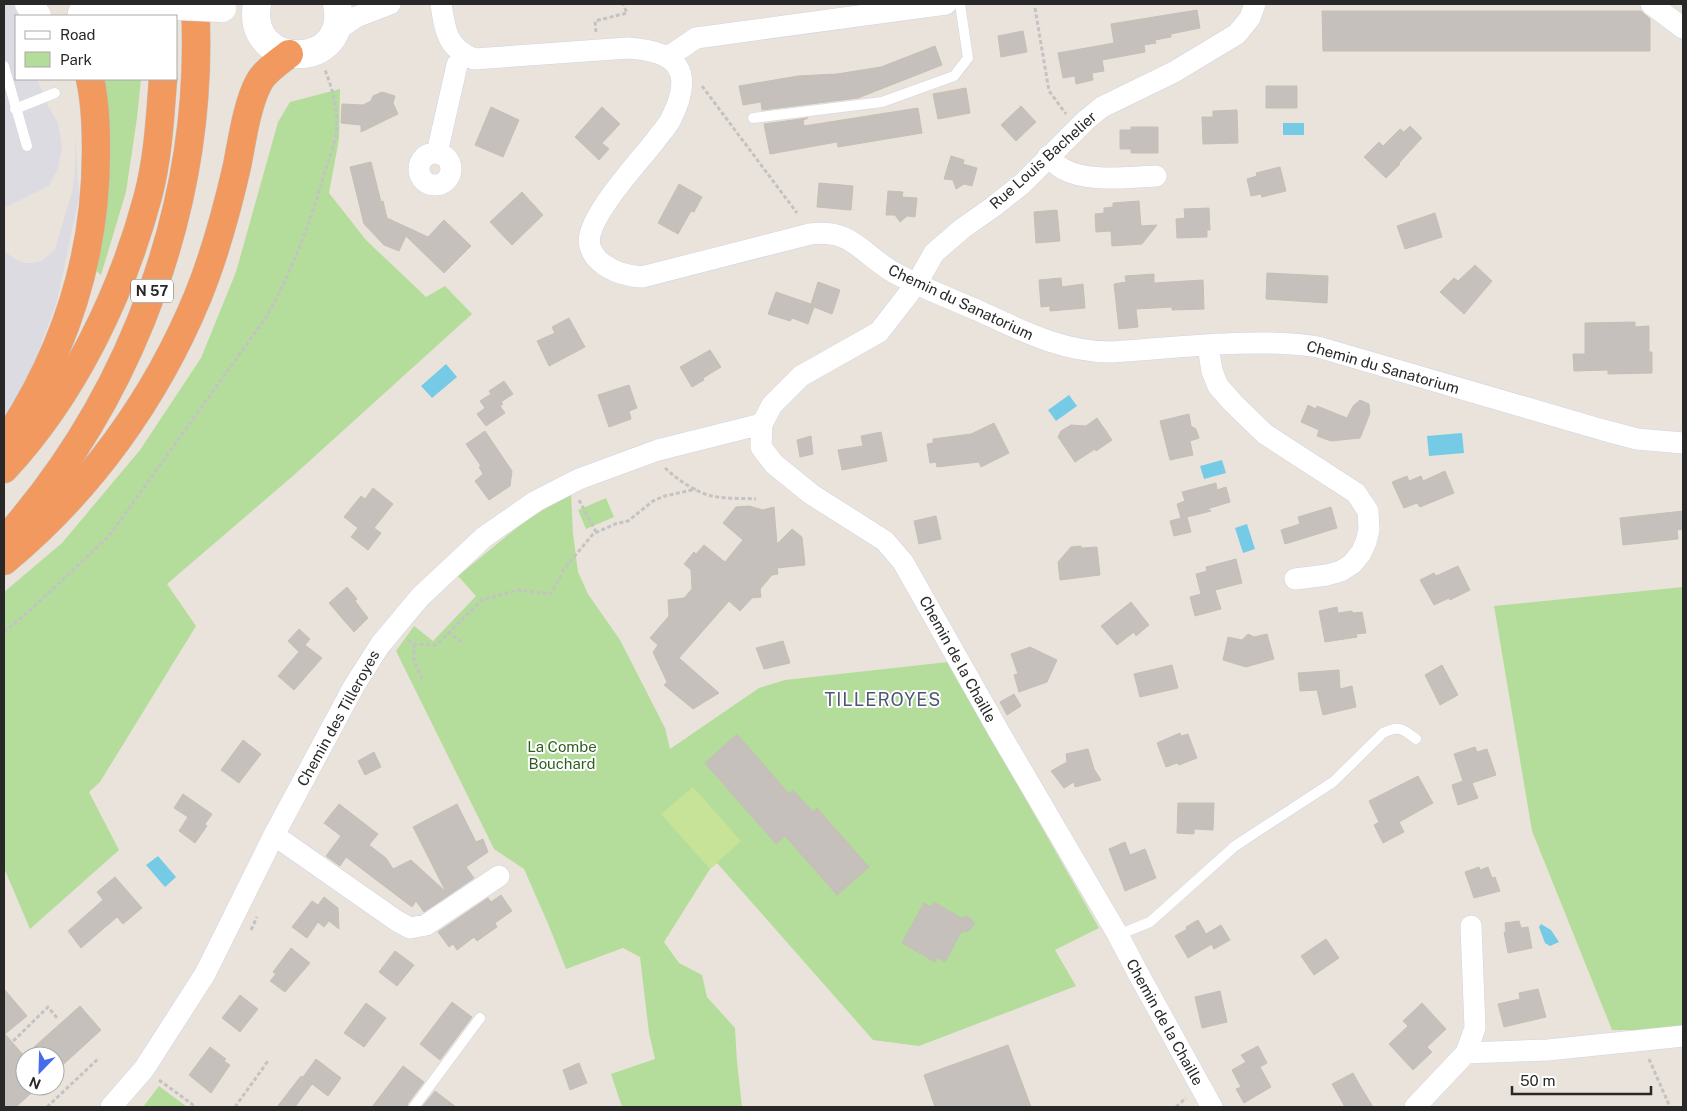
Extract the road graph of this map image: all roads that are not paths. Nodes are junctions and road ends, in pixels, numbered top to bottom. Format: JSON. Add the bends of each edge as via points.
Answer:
{"nodes":[{"id":1,"x":29,"y":4,"type":"edge"},
{"id":2,"x":135,"y":4,"type":"edge"},
{"id":3,"x":195,"y":4,"type":"edge"},
{"id":4,"x":337,"y":4,"type":"edge"},
{"id":5,"x":390,"y":4,"type":"edge"},
{"id":6,"x":442,"y":4,"type":"edge"},
{"id":7,"x":946,"y":4,"type":"edge"},
{"id":8,"x":960,"y":4,"type":"edge"},
{"id":9,"x":1255,"y":4,"type":"edge"},
{"id":10,"x":1652,"y":4,"type":"edge"},
{"id":11,"x":83,"y":11,"type":"edge"},
{"id":12,"x":36,"y":15,"type":"edge"},
{"id":13,"x":258,"y":16,"type":"edge"},
{"id":14,"x":1683,"y":28,"type":"edge"},
{"id":15,"x":334,"y":32,"type":"junction"},
{"id":16,"x":289,"y":54,"type":"junction"},
{"id":17,"x":463,"y":54,"type":"junction"},
{"id":18,"x":668,"y":57,"type":"junction"},
{"id":19,"x":4,"y":66,"type":"edge"},
{"id":20,"x":90,"y":80,"type":"edge"},
{"id":21,"x":163,"y":80,"type":"edge"},
{"id":22,"x":54,"y":93,"type":"dead end"},
{"id":23,"x":15,"y":109,"type":"junction"},
{"id":24,"x":753,"y":118,"type":"dead end"},
{"id":25,"x":27,"y":146,"type":"dead end"},
{"id":26,"x":437,"y":153,"type":"dead end"},
{"id":27,"x":1048,"y":156,"type":"junction"},
{"id":28,"x":1156,"y":176,"type":"dead end"},
{"id":29,"x":917,"y":283,"type":"junction"},
{"id":30,"x":1208,"y":346,"type":"junction"},
{"id":31,"x":762,"y":424,"type":"junction"},
{"id":32,"x":4,"y":444,"type":"edge"},
{"id":33,"x":1683,"y":444,"type":"edge"},
{"id":34,"x":4,"y":469,"type":"edge"},
{"id":35,"x":4,"y":541,"type":"edge"},
{"id":36,"x":4,"y":561,"type":"edge"},
{"id":37,"x":1295,"y":579,"type":"dead end"},
{"id":38,"x":1416,"y":739,"type":"dead end"},
{"id":39,"x":274,"y":835,"type":"junction"},
{"id":40,"x":499,"y":876,"type":"dead end"},
{"id":41,"x":1472,"y":926,"type":"dead end"},
{"id":42,"x":1118,"y":935,"type":"junction"},
{"id":43,"x":480,"y":1018,"type":"dead end"},
{"id":44,"x":1683,"y":1036,"type":"edge"},
{"id":45,"x":1466,"y":1052,"type":"junction"},
{"id":46,"x":111,"y":1107,"type":"edge"},
{"id":47,"x":414,"y":1107,"type":"edge"},
{"id":48,"x":1212,"y":1107,"type":"edge"},
{"id":49,"x":1415,"y":1107,"type":"edge"}],
"edges":[{"from":1,"to":12,"type":"street"},
{"from":2,"to":11,"type":"street"},
{"from":2,"to":13,"type":"street","bridge":true,"via":[[222,8],[249,21]]},
{"from":3,"to":35,"type":"highway","number":"N 57","via":[[195,92],[185,172],[166,251],[142,320],[111,386],[77,445]]},
{"from":4,"to":15,"type":"street"},
{"from":5,"to":15,"type":"street","via":[[356,16]]},
{"from":6,"to":17,"type":"street","via":[[449,39]]},
{"from":7,"to":18,"type":"street","via":[[696,38]]},
{"from":8,"to":24,"type":"lane","via":[[968,58],[954,76],[882,102]]},
{"from":9,"to":27,"type":"street","name":"Rue Louis Bachelier","via":[[1250,18],[1237,34],[1174,72],[1102,108]]},
{"from":10,"to":14,"type":"street"},
{"from":13,"to":16,"type":"street","via":[[265,39],[273,47]]},
{"from":15,"to":16,"type":"street","via":[[318,50]]},
{"from":16,"to":36,"type":"highway","via":[[262,77],[256,87],[218,240],[188,319],[165,365],[124,430],[83,485]]},
{"from":17,"to":18,"type":"street","via":[[480,58],[628,48],[648,49]]},
{"from":17,"to":26,"type":"street","via":[[457,65]]},
{"from":18,"to":29,"type":"street","name":"Chemin du Sanatorium","via":[[679,68],[683,82],[680,95],[671,120],[596,221],[589,236],[597,260],[612,271],[642,277],[824,232],[852,241],[875,260]]},
{"from":19,"to":23,"type":"lane"},
{"from":20,"to":32,"type":"highway","via":[[96,132],[95,184],[82,273],[54,357]]},
{"from":21,"to":34,"type":"highway","number":"N 57","via":[[158,142],[149,195],[116,290],[67,386],[42,424]]},
{"from":22,"to":23,"type":"lane"},
{"from":23,"to":25,"type":"lane"},
{"from":27,"to":28,"type":"street","via":[[1061,169],[1091,178]]},
{"from":27,"to":29,"type":"street","name":"Rue Louis Bachelier","via":[[1022,184],[934,253]]},
{"from":29,"to":30,"type":"street","name":"Chemin du Sanatorium","via":[[1040,338],[1075,349],[1111,352]]},
{"from":29,"to":31,"type":"street","via":[[879,332],[801,376],[772,405]]},
{"from":30,"to":33,"type":"street","name":"Chemin du Sanatorium","via":[[1255,343],[1318,347],[1612,432]]},
{"from":30,"to":37,"type":"street","via":[[1218,386],[1233,403],[1265,434],[1356,493],[1368,512],[1366,542],[1352,564],[1327,575]]},
{"from":31,"to":39,"type":"street","name":"Chemin des Tilleroyes","via":[[658,450],[579,479],[536,501],[484,537],[420,596],[380,645],[354,686]]},
{"from":31,"to":42,"type":"street","name":"Chemin de la Chaille","via":[[761,447],[774,464],[811,494],[885,541],[903,562]]},
{"from":38,"to":42,"type":"lane","via":[[1404,730],[1393,728],[1383,733],[1332,782],[1235,846],[1150,922]]},
{"from":39,"to":40,"type":"street","via":[[410,928],[426,925]]},
{"from":39,"to":46,"type":"street","name":"Chemin des Tilleroyes","via":[[205,974],[144,1069]]},
{"from":41,"to":45,"type":"street","via":[[1475,1028]]},
{"from":42,"to":48,"type":"street","name":"Chemin de la Chaille"},
{"from":43,"to":47,"type":"lane"},
{"from":44,"to":45,"type":"street","via":[[1548,1050]]},
{"from":45,"to":49,"type":"street"}]}
